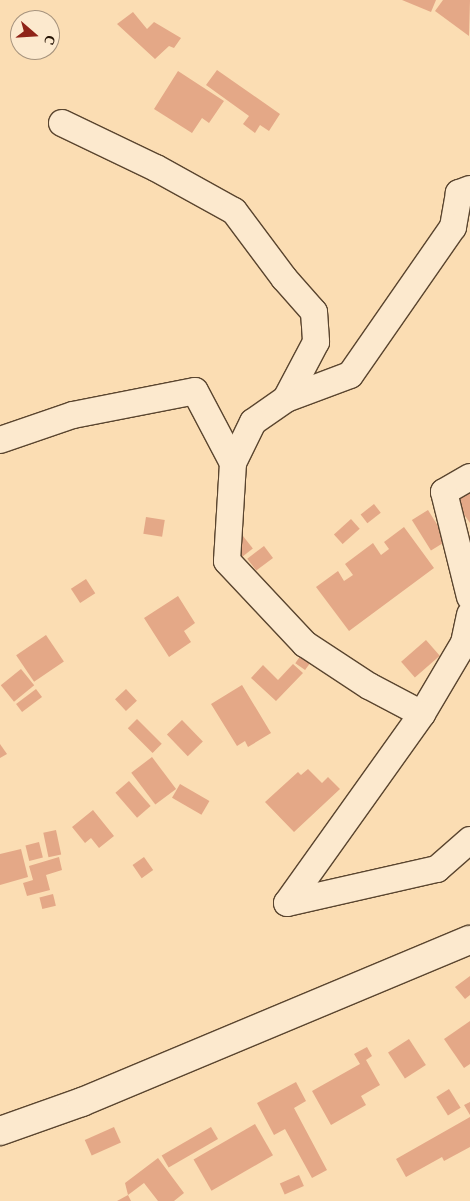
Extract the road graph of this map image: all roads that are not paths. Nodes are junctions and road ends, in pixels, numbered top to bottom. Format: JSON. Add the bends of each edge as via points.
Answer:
{"nodes":[{"id":1,"x":62,"y":123,"type":"dead end"},
{"id":2,"x":470,"y":189,"type":"edge"},
{"id":3,"x":286,"y":399,"type":"junction"},
{"id":4,"x":0,"y":440,"type":"edge"},
{"id":5,"x":234,"y":463,"type":"junction"},
{"id":6,"x":470,"y":476,"type":"edge"},
{"id":7,"x":470,"y":596,"type":"edge"},
{"id":8,"x":470,"y":615,"type":"edge"},
{"id":9,"x":422,"y":714,"type":"junction"},
{"id":10,"x":470,"y":840,"type":"edge"},
{"id":11,"x":470,"y":940,"type":"edge"},
{"id":12,"x":0,"y":1131,"type":"edge"}],
"edges":[{"from":1,"to":3,"type":"street","via":[[156,168],[234,211],[314,312],[316,342]]},
{"from":2,"to":3,"type":"street","via":[[459,193],[453,227],[350,374]]},
{"from":3,"to":5,"type":"street","via":[[253,422]]},
{"from":4,"to":5,"type":"street","via":[[73,415],[195,391]]},
{"from":5,"to":9,"type":"street","via":[[227,561],[305,644],[369,686]]},
{"from":6,"to":7,"type":"street","via":[[444,492]]},
{"from":8,"to":9,"type":"street","via":[[464,643]]},
{"from":9,"to":10,"type":"street","via":[[286,903],[437,869]]},
{"from":11,"to":12,"type":"street","via":[[82,1102]]}]}
